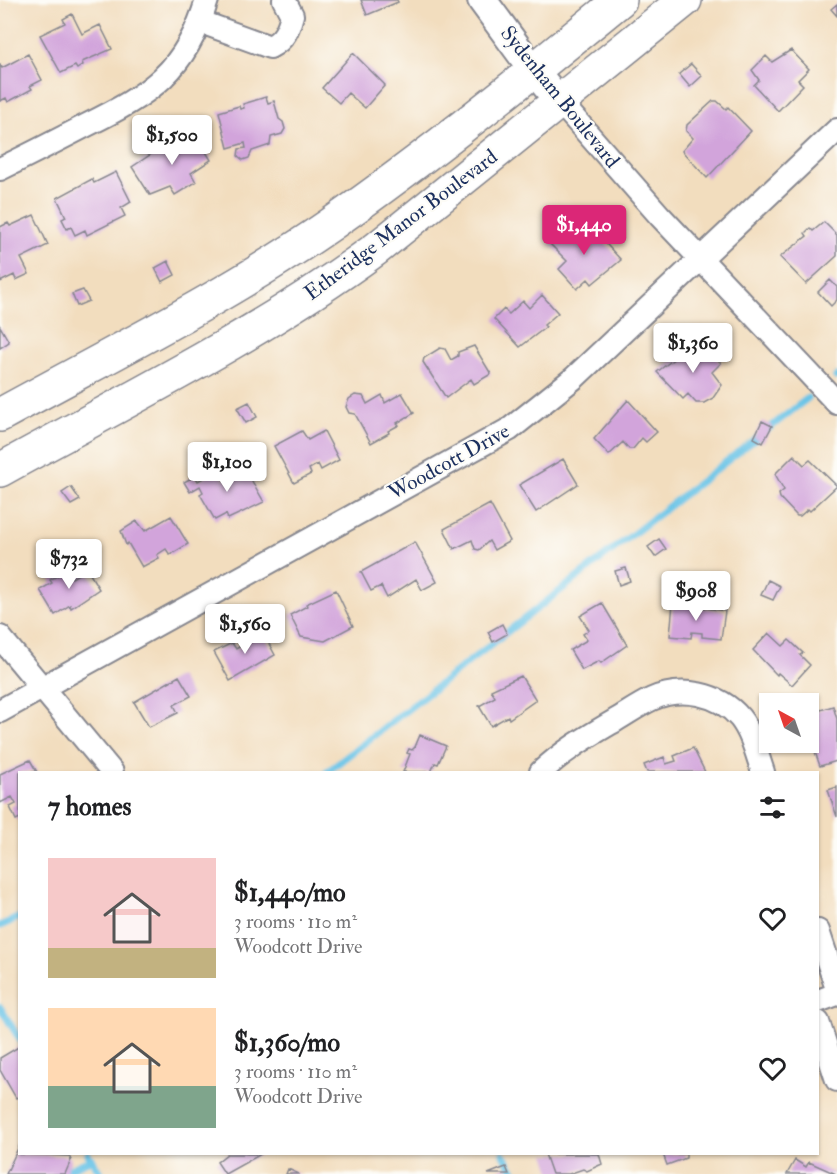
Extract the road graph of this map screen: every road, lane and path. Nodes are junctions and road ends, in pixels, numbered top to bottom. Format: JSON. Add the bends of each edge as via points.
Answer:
{"nodes":[{"id":1,"x":207,"y":0,"type":"edge"},
{"id":2,"x":284,"y":0,"type":"edge"},
{"id":3,"x":482,"y":0,"type":"edge"},
{"id":4,"x":620,"y":0,"type":"edge"},
{"id":5,"x":685,"y":0,"type":"edge"},
{"id":6,"x":201,"y":22,"type":"junction"},
{"id":7,"x":534,"y":71,"type":"junction"},
{"id":8,"x":560,"y":102,"type":"junction"},
{"id":9,"x":837,"y":130,"type":"edge"},
{"id":10,"x":0,"y":169,"type":"edge"},
{"id":11,"x":701,"y":259,"type":"junction"},
{"id":12,"x":837,"y":403,"type":"edge"},
{"id":13,"x":0,"y":415,"type":"edge"},
{"id":14,"x":0,"y":470,"type":"edge"},
{"id":15,"x":0,"y":637,"type":"edge"},
{"id":16,"x":42,"y":688,"type":"junction"},
{"id":17,"x":0,"y":711,"type":"edge"},
{"id":18,"x":111,"y":771,"type":"edge"},
{"id":19,"x":542,"y":771,"type":"edge"},
{"id":20,"x":763,"y":771,"type":"edge"},
{"id":21,"x":819,"y":934,"type":"edge"},
{"id":22,"x":837,"y":988,"type":"edge"},
{"id":23,"x":837,"y":994,"type":"edge"},
{"id":24,"x":819,"y":1001,"type":"edge"},
{"id":25,"x":819,"y":1025,"type":"edge"},
{"id":26,"x":837,"y":1080,"type":"edge"}],
"edges":[{"from":1,"to":6,"type":"street"},
{"from":2,"to":6,"type":"street","via":[[292,15],[290,24],[286,34],[270,46]]},
{"from":3,"to":7,"type":"street","name":"Sydenham Boulevard"},
{"from":4,"to":7,"type":"main road","name":"Etheridge Manor Boulevard"},
{"from":5,"to":8,"type":"main road","name":"Etheridge Manor Boulevard"},
{"from":6,"to":10,"type":"street","via":[[187,49],[146,93]]},
{"from":7,"to":8,"type":"street","name":"Sydenham Boulevard"},
{"from":7,"to":13,"type":"main road","name":"Etheridge Manor Boulevard","via":[[330,225],[194,309]]},
{"from":8,"to":11,"type":"street","name":"Sydenham Boulevard"},
{"from":8,"to":14,"type":"main road","name":"Etheridge Manor Boulevard","via":[[333,281]]},
{"from":9,"to":11,"type":"street","name":"Woodcott Drive"},
{"from":11,"to":12,"type":"street","name":"Sydenham Boulevard"},
{"from":11,"to":16,"type":"street","name":"Woodcott Drive","via":[[574,378],[510,429]]},
{"from":15,"to":16,"type":"street"},
{"from":16,"to":17,"type":"street","name":"Woodcott Drive"},
{"from":16,"to":18,"type":"street"},
{"from":19,"to":20,"type":"street","via":[[573,744],[652,699],[686,692],[709,697],[740,718]]},
{"from":21,"to":22,"type":"street"},
{"from":23,"to":24,"type":"street"},
{"from":25,"to":26,"type":"street"}]}
